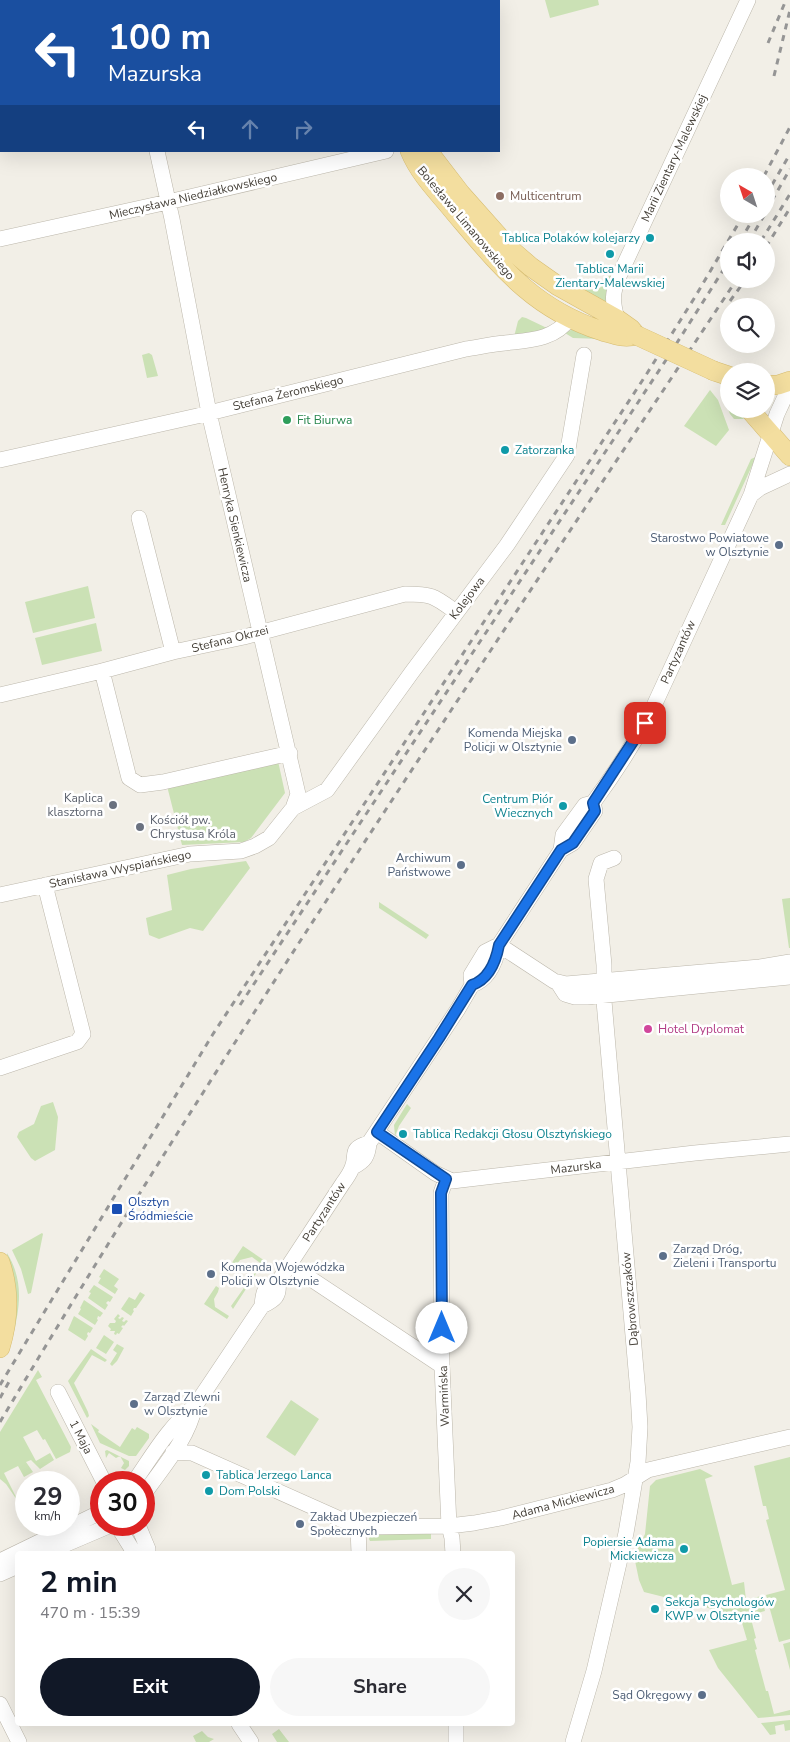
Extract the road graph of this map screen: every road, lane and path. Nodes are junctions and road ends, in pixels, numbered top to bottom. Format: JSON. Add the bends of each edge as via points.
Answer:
{"nodes":[{"id":1,"x":748,"y":0,"type":"edge"},
{"id":2,"x":157,"y":152,"type":"edge"},
{"id":3,"x":382,"y":152,"type":"edge"},
{"id":4,"x":410,"y":152,"type":"edge"},
{"id":5,"x":429,"y":152,"type":"edge"},
{"id":6,"x":168,"y":202,"type":"junction"},
{"id":7,"x":0,"y":239,"type":"edge"},
{"id":8,"x":570,"y":318,"type":"junction"},
{"id":9,"x":617,"y":319,"type":"junction"},
{"id":10,"x":636,"y":335,"type":"junction"},
{"id":11,"x":584,"y":355,"type":"dead end"},
{"id":12,"x":720,"y":375,"type":"edge"},
{"id":13,"x":790,"y":381,"type":"edge"},
{"id":14,"x":775,"y":385,"type":"edge"},
{"id":15,"x":790,"y":386,"type":"edge"},
{"id":16,"x":209,"y":413,"type":"junction"},
{"id":17,"x":757,"y":418,"type":"edge"},
{"id":18,"x":770,"y":434,"type":"junction"},
{"id":19,"x":790,"y":456,"type":"edge"},
{"id":20,"x":0,"y":460,"type":"edge"},
{"id":21,"x":790,"y":474,"type":"edge"},
{"id":22,"x":750,"y":495,"type":"junction"},
{"id":23,"x":140,"y":518,"type":"dead end"},
{"id":24,"x":456,"y":612,"type":"junction"},
{"id":25,"x":260,"y":632,"type":"junction"},
{"id":26,"x":173,"y":652,"type":"junction"},
{"id":27,"x":102,"y":671,"type":"junction"},
{"id":28,"x":0,"y":694,"type":"edge"},
{"id":29,"x":290,"y":753,"type":"junction"},
{"id":30,"x":300,"y":805,"type":"junction"},
{"id":31,"x":614,"y":858,"type":"dead end"},
{"id":32,"x":44,"y":885,"type":"junction"},
{"id":33,"x":0,"y":895,"type":"edge"},
{"id":34,"x":499,"y":945,"type":"junction"},
{"id":35,"x":790,"y":962,"type":"edge"},
{"id":36,"x":790,"y":977,"type":"edge"},
{"id":37,"x":604,"y":988,"type":"junction"},
{"id":38,"x":0,"y":1068,"type":"edge"},
{"id":39,"x":373,"y":1137,"type":"junction"},
{"id":40,"x":790,"y":1144,"type":"edge"},
{"id":41,"x":618,"y":1162,"type":"junction"},
{"id":42,"x":446,"y":1179,"type":"junction"},
{"id":43,"x":0,"y":1262,"type":"edge"},
{"id":44,"x":290,"y":1265,"type":"junction"},
{"id":45,"x":0,"y":1348,"type":"edge"},
{"id":46,"x":442,"y":1366,"type":"junction"},
{"id":47,"x":58,"y":1392,"type":"dead end"},
{"id":48,"x":195,"y":1406,"type":"junction"},
{"id":49,"x":790,"y":1437,"type":"edge"},
{"id":50,"x":183,"y":1438,"type":"junction"},
{"id":51,"x":173,"y":1452,"type":"junction"},
{"id":52,"x":192,"y":1453,"type":"junction"},
{"id":53,"x":98,"y":1471,"type":"edge"},
{"id":54,"x":142,"y":1471,"type":"edge"},
{"id":55,"x":155,"y":1478,"type":"edge"},
{"id":56,"x":635,"y":1479,"type":"junction"},
{"id":57,"x":90,"y":1517,"type":"edge"},
{"id":58,"x":449,"y":1526,"type":"junction"},
{"id":59,"x":358,"y":1527,"type":"junction"},
{"id":60,"x":90,"y":1534,"type":"edge"},
{"id":61,"x":124,"y":1536,"type":"edge"},
{"id":62,"x":143,"y":1536,"type":"edge"},
{"id":63,"x":21,"y":1551,"type":"edge"},
{"id":64,"x":50,"y":1551,"type":"edge"},
{"id":65,"x":133,"y":1551,"type":"edge"},
{"id":66,"x":148,"y":1551,"type":"edge"},
{"id":67,"x":359,"y":1551,"type":"edge"},
{"id":68,"x":453,"y":1551,"type":"edge"},
{"id":69,"x":15,"y":1554,"type":"edge"},
{"id":70,"x":0,"y":1561,"type":"edge"},
{"id":71,"x":15,"y":1567,"type":"edge"},
{"id":72,"x":0,"y":1574,"type":"edge"},
{"id":73,"x":0,"y":1704,"type":"edge"},
{"id":74,"x":4,"y":1722,"type":"edge"},
{"id":75,"x":240,"y":1726,"type":"edge"},
{"id":76,"x":456,"y":1726,"type":"edge"},
{"id":77,"x":19,"y":1742,"type":"edge"},
{"id":78,"x":251,"y":1742,"type":"edge"},
{"id":79,"x":456,"y":1742,"type":"edge"},
{"id":80,"x":573,"y":1742,"type":"edge"}],
"edges":[{"from":1,"to":9,"type":"street","name":"Marii Zientary-Malewskiej","via":[[619,276],[613,291]]},
{"from":2,"to":6,"type":"street","name":"Henryka Sienkiewicza"},
{"from":3,"to":6,"type":"street","name":"Mieczysława Niedziałkowskiego"},
{"from":4,"to":8,"type":"main road","name":"Bolesława Limanowskiego","via":[[427,179],[502,268],[548,306]]},
{"from":5,"to":9,"type":"main road","name":"Bolesława Limanowskiego","via":[[509,248],[558,286]]},
{"from":6,"to":7,"type":"street","name":"Mieczysława Niedziałkowskiego"},
{"from":6,"to":16,"type":"street","name":"Henryka Sienkiewicza"},
{"from":8,"to":10,"type":"main road","name":"Bolesława Limanowskiego","via":[[612,334]]},
{"from":8,"to":16,"type":"street","name":"Stefana Żeromskiego","via":[[548,336],[466,349]]},
{"from":9,"to":10,"type":"main road","name":"Bolesława Limanowskiego"},
{"from":10,"to":12,"type":"main road","name":"Bolesława Limanowskiego","bridge":true},
{"from":11,"to":24,"type":"street","name":"Kolejowa","via":[[567,455],[507,545]]},
{"from":13,"to":14,"type":"main road"},
{"from":15,"to":18,"type":"street","name":"Partyzantów"},
{"from":16,"to":20,"type":"street","name":"Stefana Żeromskiego"},
{"from":16,"to":25,"type":"street","name":"Henryka Sienkiewicza"},
{"from":17,"to":18,"type":"main road"},
{"from":18,"to":19,"type":"main road"},
{"from":18,"to":22,"type":"street","name":"Partyzantów"},
{"from":21,"to":22,"type":"street"},
{"from":22,"to":34,"type":"street","name":"Partyzantów","via":[[638,736],[593,803],[585,804],[563,835],[561,850]]},
{"from":23,"to":26,"type":"street"},
{"from":24,"to":25,"type":"street","name":"Stefana Okrzei","via":[[437,598],[405,594]]},
{"from":24,"to":30,"type":"street","name":"Kolejowa","via":[[327,790]]},
{"from":25,"to":26,"type":"street","name":"Stefana Okrzei"},
{"from":25,"to":29,"type":"street","name":"Henryka Sienkiewicza"},
{"from":26,"to":27,"type":"street","name":"Stefana Okrzei"},
{"from":27,"to":28,"type":"street","name":"Stefana Okrzei"},
{"from":27,"to":29,"type":"street","via":[[129,778],[140,785]]},
{"from":29,"to":30,"type":"street","name":"Henryka Sienkiewicza"},
{"from":30,"to":32,"type":"street","name":"Stanisława Wyspiańskiego","via":[[269,838],[255,846],[190,854]]},
{"from":31,"to":37,"type":"street","name":"Dąbrowszczaków","via":[[601,863],[596,877]]},
{"from":32,"to":33,"type":"street","name":"Stanisława Wyspiańskiego"},
{"from":32,"to":38,"type":"street","via":[[83,1034],[77,1042]]},
{"from":34,"to":37,"type":"street","via":[[558,983],[565,994],[570,996]]},
{"from":34,"to":39,"type":"street","name":"Partyzantów","via":[[497,959],[482,982],[472,985]]},
{"from":35,"to":37,"type":"street"},
{"from":36,"to":37,"type":"street"},
{"from":37,"to":41,"type":"street","name":"Dąbrowszczaków"},
{"from":39,"to":42,"type":"street"},
{"from":39,"to":44,"type":"street","name":"Partyzantów","via":[[368,1154],[362,1163],[353,1167]]},
{"from":40,"to":41,"type":"street","name":"Mazurska"},
{"from":41,"to":42,"type":"street","name":"Mazurska","via":[[466,1180]]},
{"from":41,"to":56,"type":"street","name":"Dąbrowszczaków","via":[[639,1401]]},
{"from":42,"to":46,"type":"street","name":"Warmińska","via":[[441,1193]]},
{"from":43,"to":45,"type":"main road","via":[[8,1312]]},
{"from":44,"to":46,"type":"street"},
{"from":44,"to":48,"type":"street","name":"Partyzantów","via":[[278,1282],[266,1289],[262,1306]]},
{"from":46,"to":58,"type":"street","name":"Warmińska"},
{"from":47,"to":53,"type":"street","name":"1 Maja"},
{"from":48,"to":50,"type":"street","name":"Partyzantów","via":[[193,1419]]},
{"from":48,"to":54,"type":"street","name":"Partyzantów","via":[[170,1430]]},
{"from":49,"to":56,"type":"street","name":"Adama Mickiewicza","via":[[648,1470]]},
{"from":50,"to":51,"type":"street","name":"Partyzantów"},
{"from":50,"to":52,"type":"street"},
{"from":51,"to":52,"type":"street"},
{"from":51,"to":55,"type":"street","name":"Partyzantów"},
{"from":52,"to":59,"type":"street"},
{"from":56,"to":58,"type":"street","name":"Adama Mickiewicza","via":[[612,1490],[501,1518]]},
{"from":56,"to":80,"type":"street","name":"Dąbrowszczaków","via":[[594,1671]]},
{"from":57,"to":63,"type":"street"},
{"from":58,"to":59,"type":"street","name":"Adama Mickiewicza"},
{"from":58,"to":68,"type":"street","name":"Warmińska"},
{"from":59,"to":67,"type":"street"},
{"from":60,"to":64,"type":"street"},
{"from":61,"to":65,"type":"street"},
{"from":62,"to":66,"type":"street"},
{"from":69,"to":70,"type":"street"},
{"from":71,"to":72,"type":"street"},
{"from":73,"to":74,"type":"street"},
{"from":74,"to":77,"type":"street"},
{"from":75,"to":78,"type":"street"},
{"from":76,"to":79,"type":"street"}]}
